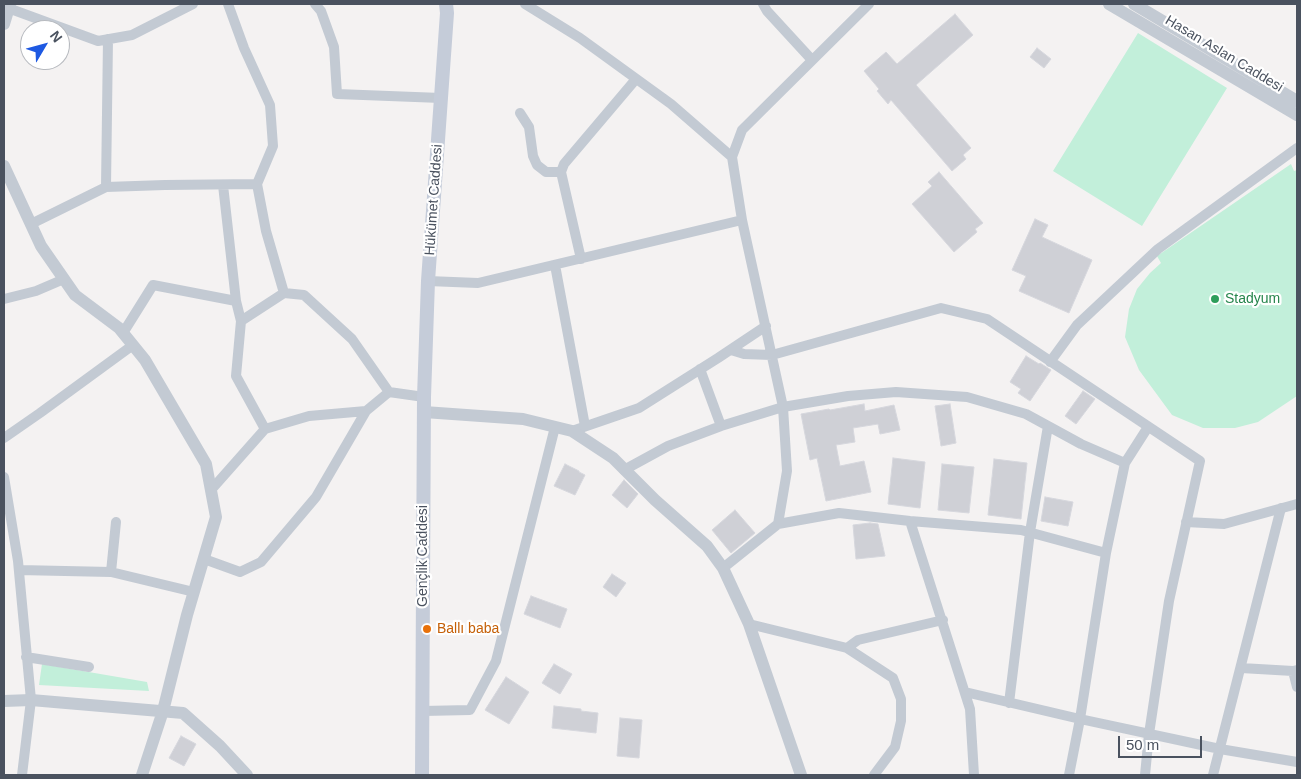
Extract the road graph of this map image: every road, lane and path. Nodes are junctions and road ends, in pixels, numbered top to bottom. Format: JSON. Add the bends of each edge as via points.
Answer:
{"nodes":[{"id":1,"x":193,"y":4,"type":"edge"},
{"id":2,"x":228,"y":4,"type":"edge"},
{"id":3,"x":315,"y":4,"type":"edge"},
{"id":4,"x":446,"y":4,"type":"edge"},
{"id":5,"x":525,"y":4,"type":"edge"},
{"id":6,"x":763,"y":4,"type":"edge"},
{"id":7,"x":869,"y":4,"type":"edge"},
{"id":8,"x":1109,"y":4,"type":"edge"},
{"id":9,"x":1134,"y":4,"type":"edge"},
{"id":10,"x":9,"y":6,"type":"edge"},
{"id":11,"x":4,"y":24,"type":"edge"},
{"id":12,"x":108,"y":39,"type":"junction"},
{"id":13,"x":812,"y":60,"type":"junction"},
{"id":14,"x":636,"y":79,"type":"junction"},
{"id":15,"x":441,"y":98,"type":"junction"},
{"id":16,"x":1297,"y":101,"type":"edge"},
{"id":17,"x":520,"y":113,"type":"dead end"},
{"id":18,"x":1297,"y":115,"type":"edge"},
{"id":19,"x":1297,"y":148,"type":"edge"},
{"id":20,"x":732,"y":157,"type":"junction"},
{"id":21,"x":4,"y":166,"type":"edge"},
{"id":22,"x":561,"y":172,"type":"junction"},
{"id":23,"x":257,"y":184,"type":"junction"},
{"id":24,"x":223,"y":185,"type":"junction"},
{"id":25,"x":106,"y":188,"type":"junction"},
{"id":26,"x":742,"y":220,"type":"junction"},
{"id":27,"x":31,"y":224,"type":"junction"},
{"id":28,"x":581,"y":259,"type":"junction"},
{"id":29,"x":555,"y":265,"type":"junction"},
{"id":30,"x":64,"y":279,"type":"junction"},
{"id":31,"x":428,"y":281,"type":"junction"},
{"id":32,"x":284,"y":294,"type":"junction"},
{"id":33,"x":4,"y":299,"type":"edge"},
{"id":34,"x":236,"y":301,"type":"junction"},
{"id":35,"x":241,"y":321,"type":"junction"},
{"id":36,"x":766,"y":326,"type":"junction"},
{"id":37,"x":123,"y":333,"type":"junction"},
{"id":38,"x":133,"y":345,"type":"junction"},
{"id":39,"x":731,"y":350,"type":"junction"},
{"id":40,"x":772,"y":355,"type":"junction"},
{"id":41,"x":1050,"y":362,"type":"junction"},
{"id":42,"x":700,"y":369,"type":"junction"},
{"id":43,"x":389,"y":392,"type":"junction"},
{"id":44,"x":424,"y":397,"type":"junction"},
{"id":45,"x":783,"y":407,"type":"junction"},
{"id":46,"x":366,"y":411,"type":"junction"},
{"id":47,"x":424,"y":412,"type":"junction"},
{"id":48,"x":721,"y":426,"type":"junction"},
{"id":49,"x":1048,"y":426,"type":"junction"},
{"id":50,"x":555,"y":427,"type":"junction"},
{"id":51,"x":1148,"y":427,"type":"junction"},
{"id":52,"x":265,"y":429,"type":"junction"},
{"id":53,"x":578,"y":429,"type":"junction"},
{"id":54,"x":4,"y":438,"type":"edge"},
{"id":55,"x":1125,"y":462,"type":"junction"},
{"id":56,"x":624,"y":470,"type":"junction"},
{"id":57,"x":4,"y":477,"type":"edge"},
{"id":58,"x":211,"y":490,"type":"junction"},
{"id":59,"x":1297,"y":504,"type":"edge"},
{"id":60,"x":1281,"y":508,"type":"junction"},
{"id":61,"x":910,"y":521,"type":"junction"},
{"id":62,"x":116,"y":522,"type":"dead end"},
{"id":63,"x":1186,"y":522,"type":"junction"},
{"id":64,"x":778,"y":524,"type":"junction"},
{"id":65,"x":1030,"y":532,"type":"junction"},
{"id":66,"x":1106,"y":553,"type":"junction"},
{"id":67,"x":204,"y":559,"type":"junction"},
{"id":68,"x":723,"y":568,"type":"junction"},
{"id":69,"x":19,"y":570,"type":"junction"},
{"id":70,"x":111,"y":572,"type":"junction"},
{"id":71,"x":194,"y":592,"type":"junction"},
{"id":72,"x":943,"y":620,"type":"junction"},
{"id":73,"x":749,"y":624,"type":"junction"},
{"id":74,"x":847,"y":648,"type":"junction"},
{"id":75,"x":26,"y":657,"type":"junction"},
{"id":76,"x":89,"y":667,"type":"dead end"},
{"id":77,"x":1241,"y":668,"type":"junction"},
{"id":78,"x":1295,"y":671,"type":"edge"},
{"id":79,"x":1297,"y":687,"type":"edge"},
{"id":80,"x":965,"y":692,"type":"junction"},
{"id":81,"x":4,"y":700,"type":"edge"},
{"id":82,"x":30,"y":700,"type":"junction"},
{"id":83,"x":1009,"y":703,"type":"junction"},
{"id":84,"x":163,"y":711,"type":"junction"},
{"id":85,"x":422,"y":711,"type":"junction"},
{"id":86,"x":1080,"y":719,"type":"junction"},
{"id":87,"x":1149,"y":734,"type":"junction"},
{"id":88,"x":1220,"y":749,"type":"junction"},
{"id":89,"x":1297,"y":762,"type":"edge"},
{"id":90,"x":22,"y":775,"type":"edge"},
{"id":91,"x":142,"y":775,"type":"edge"},
{"id":92,"x":247,"y":775,"type":"edge"},
{"id":93,"x":422,"y":775,"type":"edge"},
{"id":94,"x":801,"y":775,"type":"edge"},
{"id":95,"x":874,"y":775,"type":"edge"},
{"id":96,"x":974,"y":775,"type":"edge"},
{"id":97,"x":1069,"y":775,"type":"edge"},
{"id":98,"x":1145,"y":775,"type":"edge"},
{"id":99,"x":1213,"y":775,"type":"edge"}],
"edges":[{"from":1,"to":12,"type":"street","via":[[132,35]]},
{"from":2,"to":23,"type":"street","via":[[270,105],[273,146]]},
{"from":3,"to":15,"type":"street","via":[[321,11],[334,47],[337,94]]},
{"from":4,"to":15,"type":"main road","name":"Hükümet Caddesi"},
{"from":5,"to":14,"type":"street","via":[[580,38]]},
{"from":6,"to":13,"type":"street"},
{"from":7,"to":13,"type":"street"},
{"from":8,"to":18,"type":"street","name":"Hasan Aslan Caddesi"},
{"from":9,"to":16,"type":"street","name":"Hasan Aslan Caddesi"},
{"from":10,"to":11,"type":"street"},
{"from":10,"to":12,"type":"street","via":[[98,41]]},
{"from":12,"to":25,"type":"street"},
{"from":13,"to":20,"type":"street","via":[[742,130]]},
{"from":14,"to":20,"type":"street","via":[[672,104]]},
{"from":14,"to":22,"type":"street","via":[[564,164]]},
{"from":15,"to":31,"type":"main road","name":"Hükümet Caddesi"},
{"from":17,"to":22,"type":"street","via":[[529,127],[537,165],[546,172]]},
{"from":19,"to":41,"type":"street","via":[[1158,249],[1078,325]]},
{"from":20,"to":26,"type":"street"},
{"from":21,"to":27,"type":"street"},
{"from":22,"to":28,"type":"street"},
{"from":23,"to":24,"type":"street"},
{"from":23,"to":32,"type":"street"},
{"from":24,"to":25,"type":"street"},
{"from":24,"to":34,"type":"street"},
{"from":25,"to":27,"type":"street"},
{"from":26,"to":28,"type":"street"},
{"from":26,"to":36,"type":"street"},
{"from":27,"to":30,"type":"street"},
{"from":28,"to":29,"type":"street"},
{"from":29,"to":31,"type":"street","via":[[478,283]]},
{"from":29,"to":53,"type":"street"},
{"from":30,"to":33,"type":"street","via":[[36,291]]},
{"from":30,"to":37,"type":"street","via":[[76,295]]},
{"from":31,"to":44,"type":"main road","name":"Hükümet Caddesi"},
{"from":32,"to":35,"type":"street"},
{"from":32,"to":43,"type":"street","via":[[304,295],[352,339]]},
{"from":34,"to":35,"type":"street"},
{"from":34,"to":37,"type":"street","via":[[153,285]]},
{"from":35,"to":52,"type":"street","via":[[236,376]]},
{"from":36,"to":39,"type":"street"},
{"from":36,"to":40,"type":"street"},
{"from":37,"to":38,"type":"street"},
{"from":38,"to":54,"type":"street"},
{"from":38,"to":58,"type":"street","via":[[146,360],[206,464]]},
{"from":39,"to":40,"type":"street"},
{"from":39,"to":42,"type":"street"},
{"from":40,"to":41,"type":"street","via":[[941,308],[988,319]]},
{"from":40,"to":45,"type":"street"},
{"from":41,"to":51,"type":"street"},
{"from":42,"to":48,"type":"street"},
{"from":42,"to":53,"type":"street","via":[[639,408]]},
{"from":43,"to":44,"type":"street"},
{"from":43,"to":46,"type":"street"},
{"from":44,"to":47,"type":"main road","name":"Gençlik Caddesi"},
{"from":45,"to":48,"type":"street"},
{"from":45,"to":49,"type":"street","via":[[896,392],[967,397],[1026,414]]},
{"from":45,"to":64,"type":"street","via":[[787,471]]},
{"from":46,"to":52,"type":"street","via":[[309,416]]},
{"from":46,"to":67,"type":"street","via":[[316,497],[262,562],[240,572]]},
{"from":47,"to":50,"type":"street","via":[[523,419]]},
{"from":47,"to":85,"type":"main road","name":"Gençlik Caddesi"},
{"from":48,"to":56,"type":"street","via":[[668,446]]},
{"from":49,"to":55,"type":"street"},
{"from":49,"to":65,"type":"street"},
{"from":50,"to":53,"type":"street"},
{"from":50,"to":85,"type":"street","via":[[496,661],[470,710]]},
{"from":51,"to":55,"type":"street"},
{"from":51,"to":63,"type":"street","via":[[1200,461]]},
{"from":52,"to":58,"type":"street"},
{"from":53,"to":56,"type":"street"},
{"from":55,"to":66,"type":"street"},
{"from":56,"to":68,"type":"street","via":[[707,546]]},
{"from":57,"to":69,"type":"street"},
{"from":58,"to":67,"type":"street","via":[[216,517]]},
{"from":59,"to":60,"type":"street"},
{"from":60,"to":63,"type":"street","via":[[1224,524]]},
{"from":60,"to":77,"type":"street"},
{"from":61,"to":64,"type":"street","via":[[840,513]]},
{"from":61,"to":65,"type":"street"},
{"from":61,"to":72,"type":"street"},
{"from":62,"to":70,"type":"street"},
{"from":63,"to":87,"type":"street","via":[[1169,601]]},
{"from":64,"to":68,"type":"street"},
{"from":65,"to":66,"type":"street"},
{"from":65,"to":83,"type":"street"},
{"from":66,"to":86,"type":"street"},
{"from":67,"to":71,"type":"street"},
{"from":68,"to":73,"type":"street"},
{"from":69,"to":70,"type":"street"},
{"from":69,"to":75,"type":"street"},
{"from":70,"to":71,"type":"street"},
{"from":71,"to":84,"type":"street"},
{"from":72,"to":74,"type":"street","via":[[858,640]]},
{"from":72,"to":80,"type":"street"},
{"from":73,"to":74,"type":"street"},
{"from":73,"to":94,"type":"street"},
{"from":74,"to":95,"type":"street","via":[[893,678],[901,698],[901,721],[895,747]]},
{"from":75,"to":76,"type":"street"},
{"from":75,"to":82,"type":"street"},
{"from":77,"to":78,"type":"street"},
{"from":77,"to":88,"type":"street"},
{"from":78,"to":79,"type":"street"},
{"from":80,"to":83,"type":"street"},
{"from":80,"to":96,"type":"street","via":[[970,709]]},
{"from":81,"to":82,"type":"street"},
{"from":82,"to":84,"type":"street"},
{"from":82,"to":90,"type":"street"},
{"from":83,"to":86,"type":"street"},
{"from":84,"to":91,"type":"street"},
{"from":84,"to":92,"type":"street","via":[[183,713]]},
{"from":85,"to":93,"type":"main road","name":"Gençlik Caddesi"},
{"from":86,"to":87,"type":"street"},
{"from":86,"to":97,"type":"street"},
{"from":87,"to":88,"type":"street"},
{"from":87,"to":98,"type":"street"},
{"from":88,"to":89,"type":"street"},
{"from":88,"to":99,"type":"street"}]}
